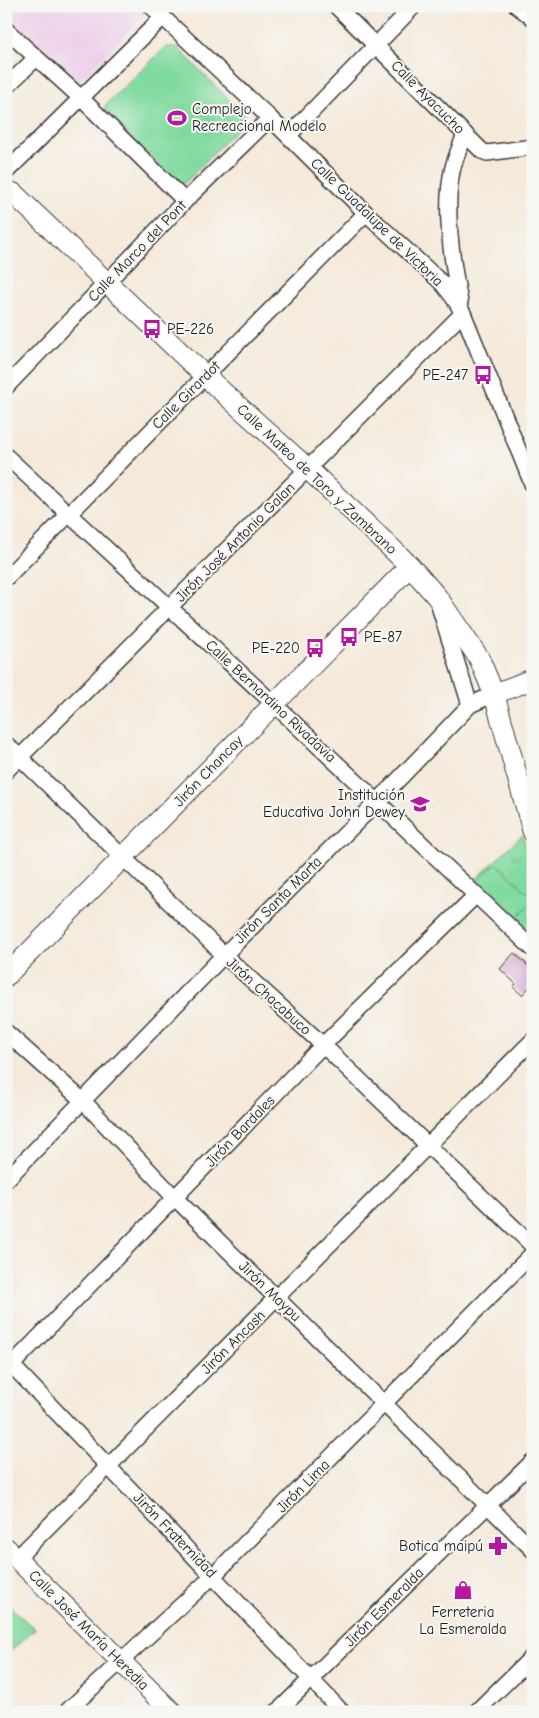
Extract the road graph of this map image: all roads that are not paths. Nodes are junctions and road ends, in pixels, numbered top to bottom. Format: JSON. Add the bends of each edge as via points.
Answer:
{"nodes":[{"id":1,"x":151,"y":6,"type":"edge"},
{"id":2,"x":336,"y":6,"type":"edge"},
{"id":3,"x":414,"y":6,"type":"edge"},
{"id":4,"x":516,"y":6,"type":"edge"},
{"id":5,"x":162,"y":18,"type":"junction"},
{"id":6,"x":533,"y":18,"type":"edge"},
{"id":7,"x":6,"y":30,"type":"edge"},
{"id":8,"x":375,"y":45,"type":"junction"},
{"id":9,"x":36,"y":58,"type":"junction"},
{"id":10,"x":6,"y":87,"type":"edge"},
{"id":11,"x":82,"y":99,"type":"junction"},
{"id":12,"x":270,"y":118,"type":"junction"},
{"id":13,"x":465,"y":134,"type":"junction"},
{"id":14,"x":288,"y":136,"type":"junction"},
{"id":15,"x":533,"y":147,"type":"edge"},
{"id":16,"x":6,"y":172,"type":"edge"},
{"id":17,"x":6,"y":191,"type":"edge"},
{"id":18,"x":185,"y":201,"type":"junction"},
{"id":19,"x":366,"y":213,"type":"junction"},
{"id":20,"x":448,"y":280,"type":"junction"},
{"id":21,"x":107,"y":284,"type":"junction"},
{"id":22,"x":463,"y":313,"type":"junction"},
{"id":23,"x":205,"y":376,"type":"junction"},
{"id":24,"x":6,"y":387,"type":"edge"},
{"id":25,"x":6,"y":456,"type":"edge"},
{"id":26,"x":308,"y":469,"type":"junction"},
{"id":27,"x":533,"y":486,"type":"edge"},
{"id":28,"x":69,"y":514,"type":"junction"},
{"id":29,"x":410,"y":566,"type":"junction"},
{"id":30,"x":6,"y":578,"type":"edge"},
{"id":31,"x":437,"y":597,"type":"junction"},
{"id":32,"x":170,"y":607,"type":"junction"},
{"id":33,"x":533,"y":679,"type":"edge"},
{"id":34,"x":494,"y":694,"type":"junction"},
{"id":35,"x":274,"y":704,"type":"junction"},
{"id":36,"x":470,"y":705,"type":"junction"},
{"id":37,"x":6,"y":744,"type":"edge"},
{"id":38,"x":20,"y":757,"type":"junction"},
{"id":39,"x":6,"y":771,"type":"edge"},
{"id":40,"x":377,"y":802,"type":"junction"},
{"id":41,"x":533,"y":832,"type":"edge"},
{"id":42,"x":124,"y":858,"type":"junction"},
{"id":43,"x":476,"y":895,"type":"junction"},
{"id":44,"x":533,"y":949,"type":"edge"},
{"id":45,"x":224,"y":955,"type":"junction"},
{"id":46,"x":6,"y":976,"type":"edge"},
{"id":47,"x":6,"y":1032,"type":"edge"},
{"id":48,"x":533,"y":1040,"type":"edge"},
{"id":49,"x":323,"y":1045,"type":"junction"},
{"id":50,"x":84,"y":1101,"type":"junction"},
{"id":51,"x":429,"y":1146,"type":"junction"},
{"id":52,"x":6,"y":1180,"type":"edge"},
{"id":53,"x":175,"y":1198,"type":"junction"},
{"id":54,"x":533,"y":1246,"type":"edge"},
{"id":55,"x":533,"y":1253,"type":"edge"},
{"id":56,"x":277,"y":1298,"type":"junction"},
{"id":57,"x":8,"y":1365,"type":"edge"},
{"id":58,"x":385,"y":1404,"type":"junction"},
{"id":59,"x":533,"y":1460,"type":"edge"},
{"id":60,"x":108,"y":1467,"type":"junction"},
{"id":61,"x":488,"y":1505,"type":"junction"},
{"id":62,"x":533,"y":1550,"type":"edge"},
{"id":63,"x":12,"y":1553,"type":"edge"},
{"id":64,"x":214,"y":1575,"type":"junction"},
{"id":65,"x":533,"y":1656,"type":"edge"},
{"id":66,"x":122,"y":1661,"type":"junction"},
{"id":67,"x":312,"y":1679,"type":"junction"},
{"id":68,"x":66,"y":1712,"type":"edge"},
{"id":69,"x":172,"y":1712,"type":"edge"},
{"id":70,"x":277,"y":1712,"type":"edge"},
{"id":71,"x":342,"y":1712,"type":"edge"},
{"id":72,"x":476,"y":1712,"type":"edge"}],
"edges":[{"from":1,"to":5,"type":"street","name":"Calle Guadalupe de Victoria"},
{"from":2,"to":8,"type":"street","name":"Calle Ayacucho"},
{"from":3,"to":8,"type":"street"},
{"from":4,"to":6,"type":"street"},
{"from":5,"to":11,"type":"street"},
{"from":5,"to":12,"type":"street","name":"Calle Guadalupe de Victoria"},
{"from":7,"to":9,"type":"street"},
{"from":8,"to":13,"type":"street","name":"Calle Ayacucho"},
{"from":8,"to":14,"type":"street"},
{"from":9,"to":10,"type":"street"},
{"from":9,"to":11,"type":"street"},
{"from":11,"to":16,"type":"street"},
{"from":11,"to":18,"type":"street"},
{"from":12,"to":14,"type":"street","name":"Calle Guadalupe de Victoria"},
{"from":12,"to":18,"type":"street","name":"Calle Marco del Pont"},
{"from":13,"to":15,"type":"street","name":"Calle Ayacucho","via":[[487,153]]},
{"from":13,"to":20,"type":"street","via":[[453,166],[449,189],[451,249]]},
{"from":14,"to":19,"type":"street","name":"Calle Guadalupe de Victoria"},
{"from":17,"to":21,"type":"street","name":"Calle Mateo de Toro y Zambrano","via":[[13,193]]},
{"from":18,"to":21,"type":"street","name":"Calle Marco del Pont"},
{"from":19,"to":20,"type":"street","name":"Calle Guadalupe de Victoria"},
{"from":19,"to":23,"type":"street","name":"Calle Girardot"},
{"from":20,"to":22,"type":"street"},
{"from":21,"to":23,"type":"street","name":"Calle Mateo de Toro y Zambrano"},
{"from":21,"to":24,"type":"street","name":"Calle Marco del Pont"},
{"from":22,"to":26,"type":"street","name":"Jirón José Antonio Galan"},
{"from":22,"to":27,"type":"street"},
{"from":23,"to":26,"type":"street","name":"Calle Mateo de Toro y Zambrano"},
{"from":23,"to":28,"type":"street","name":"Calle Girardot"},
{"from":25,"to":28,"type":"street","name":"Calle Bernardino Rivadavia"},
{"from":26,"to":29,"type":"street","name":"Calle Mateo de Toro y Zambrano"},
{"from":26,"to":32,"type":"street","name":"Jirón José Antonio Galan"},
{"from":28,"to":30,"type":"street","name":"Calle Girardot"},
{"from":28,"to":32,"type":"street","name":"Calle Bernardino Rivadavia"},
{"from":29,"to":31,"type":"street","name":"Calle Mateo de Toro y Zambrano"},
{"from":29,"to":35,"type":"street","name":"Jirón Chancay"},
{"from":31,"to":34,"type":"street","name":"Calle Mateo de Toro y Zambrano","via":[[479,658]]},
{"from":31,"to":36,"type":"street"},
{"from":32,"to":35,"type":"street","name":"Calle Bernardino Rivadavia"},
{"from":32,"to":38,"type":"street","name":"Jirón José Antonio Galan"},
{"from":33,"to":34,"type":"street"},
{"from":34,"to":36,"type":"street","name":"Jirón Santa Marta"},
{"from":34,"to":41,"type":"street","name":"Calle Mateo de Toro y Zambrano"},
{"from":35,"to":40,"type":"street","name":"Calle Bernardino Rivadavia"},
{"from":35,"to":42,"type":"street","name":"Jirón Chancay"},
{"from":36,"to":40,"type":"street","name":"Jirón Santa Marta"},
{"from":37,"to":38,"type":"street","name":"Jirón Chacabuco"},
{"from":38,"to":39,"type":"street","name":"Jirón José Antonio Galan"},
{"from":38,"to":42,"type":"street","name":"Jirón Chacabuco"},
{"from":40,"to":43,"type":"street","name":"Calle Bernardino Rivadavia"},
{"from":40,"to":45,"type":"street","name":"Jirón Santa Marta"},
{"from":42,"to":45,"type":"street","name":"Jirón Chacabuco"},
{"from":42,"to":46,"type":"street","name":"Jirón Chancay"},
{"from":43,"to":44,"type":"street","name":"Calle Bernardino Rivadavia"},
{"from":43,"to":49,"type":"street","name":"Jirón Bardales"},
{"from":45,"to":49,"type":"street","name":"Jirón Chacabuco"},
{"from":45,"to":50,"type":"street","name":"Jirón Santa Marta"},
{"from":47,"to":50,"type":"street","name":"Jirón Maypu"},
{"from":48,"to":51,"type":"street","name":"Jirón Ancash"},
{"from":49,"to":51,"type":"street","name":"Jirón Chacabuco"},
{"from":49,"to":53,"type":"street","name":"Jirón Bardales"},
{"from":50,"to":52,"type":"street","name":"Jirón Santa Marta"},
{"from":50,"to":53,"type":"street","name":"Jirón Maypu"},
{"from":51,"to":54,"type":"street","name":"Jirón Chacabuco"},
{"from":51,"to":56,"type":"street","name":"Jirón Ancash"},
{"from":53,"to":56,"type":"street","name":"Jirón Maypu"},
{"from":53,"to":57,"type":"street","name":"Jirón Bardales"},
{"from":55,"to":58,"type":"street","name":"Jirón Lima"},
{"from":56,"to":58,"type":"street","name":"Jirón Maypu"},
{"from":56,"to":60,"type":"street","name":"Jirón Ancash"},
{"from":57,"to":60,"type":"street","name":"Jirón Fraternidad"},
{"from":58,"to":61,"type":"street","name":"Jirón Maypu"},
{"from":58,"to":64,"type":"street","name":"Jirón Lima"},
{"from":59,"to":61,"type":"street","name":"Jirón Esmeralda"},
{"from":60,"to":63,"type":"street","name":"Jirón Ancash"},
{"from":60,"to":64,"type":"street","name":"Jirón Fraternidad"},
{"from":61,"to":62,"type":"street","name":"Jirón Maypu"},
{"from":61,"to":67,"type":"street","name":"Jirón Esmeralda"},
{"from":63,"to":66,"type":"street","name":"Calle José María Heredia"},
{"from":64,"to":66,"type":"street","name":"Jirón Lima"},
{"from":64,"to":67,"type":"street","name":"Jirón Fraternidad"},
{"from":65,"to":72,"type":"street"},
{"from":66,"to":68,"type":"street","name":"Jirón Lima"},
{"from":66,"to":69,"type":"street","name":"Calle José María Heredia"},
{"from":67,"to":70,"type":"street","name":"Jirón Esmeralda"},
{"from":67,"to":71,"type":"street","name":"Jirón Fraternidad"}]}
